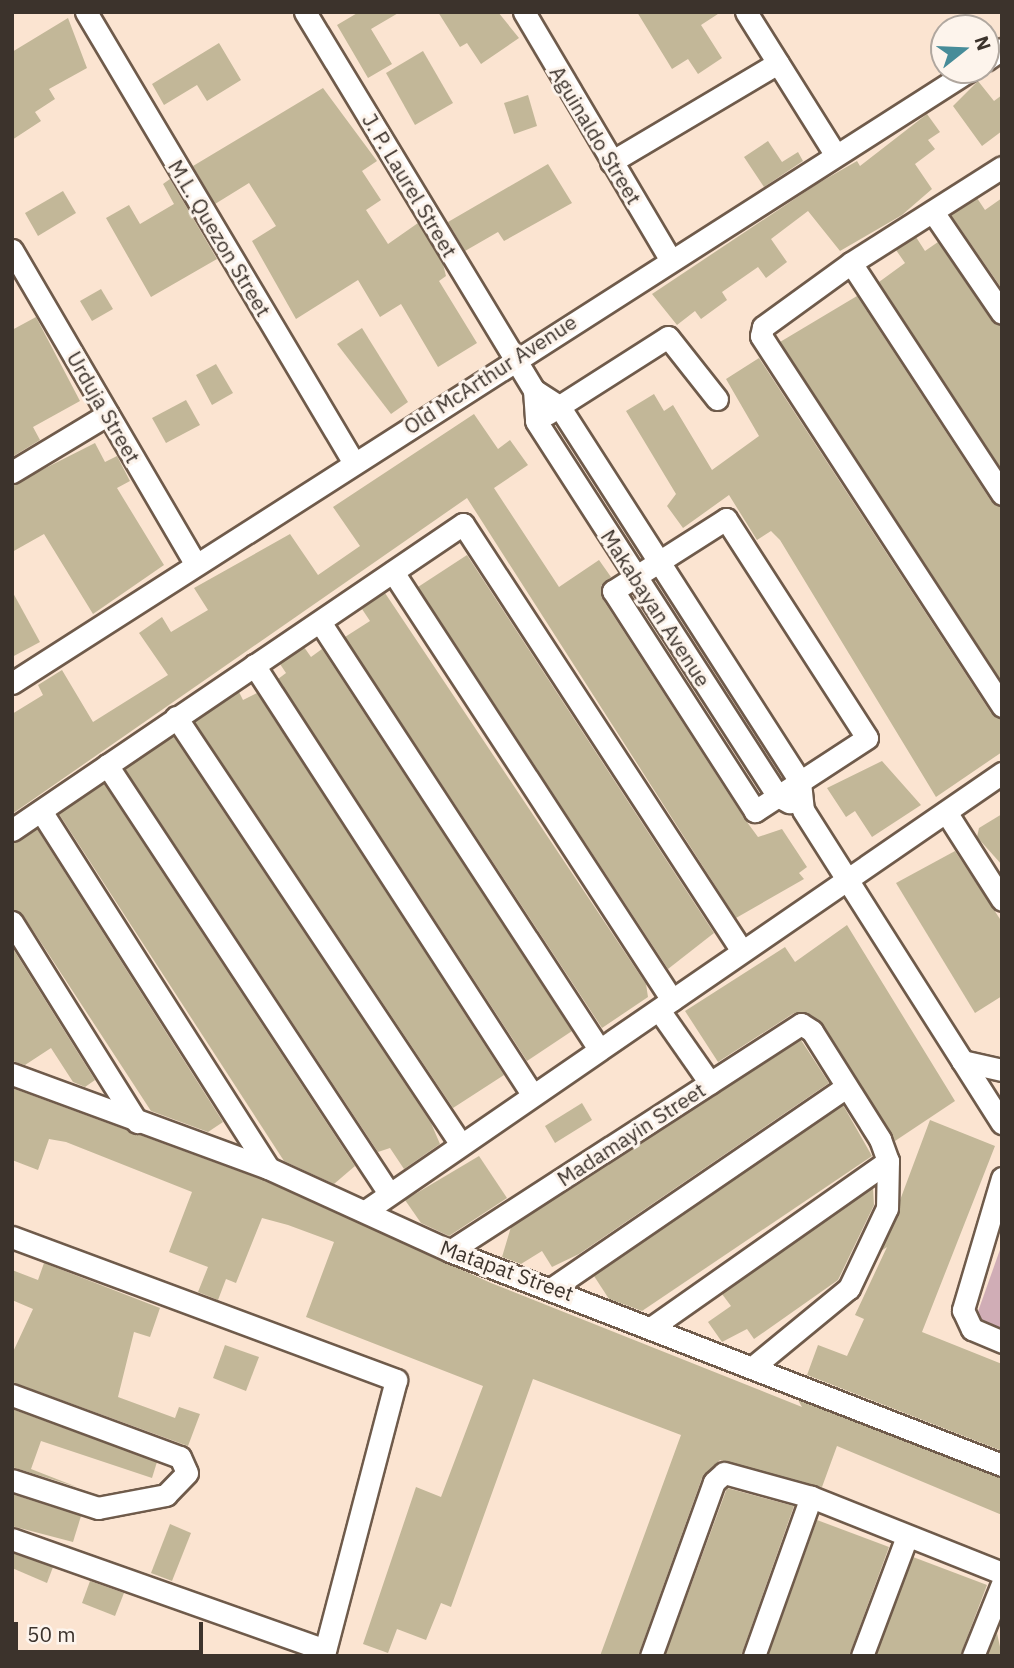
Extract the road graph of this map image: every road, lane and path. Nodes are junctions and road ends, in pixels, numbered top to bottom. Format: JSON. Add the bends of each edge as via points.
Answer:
{"nodes":[{"id":1,"x":86,"y":12,"type":"edge"},
{"id":2,"x":305,"y":12,"type":"edge"},
{"id":3,"x":524,"y":12,"type":"edge"},
{"id":4,"x":746,"y":12,"type":"edge"},
{"id":5,"x":778,"y":63,"type":"junction"},
{"id":6,"x":948,"y":84,"type":"edge"},
{"id":7,"x":835,"y":155,"type":"junction"},
{"id":8,"x":611,"y":162,"type":"junction"},
{"id":9,"x":1002,"y":167,"type":"edge"},
{"id":10,"x":933,"y":212,"type":"junction"},
{"id":11,"x":12,"y":250,"type":"edge"},
{"id":12,"x":669,"y":257,"type":"junction"},
{"id":13,"x":851,"y":263,"type":"junction"},
{"id":14,"x":1002,"y":313,"type":"edge"},
{"id":15,"x":514,"y":357,"type":"junction"},
{"id":16,"x":534,"y":390,"type":"junction"},
{"id":17,"x":717,"y":399,"type":"dead end"},
{"id":18,"x":559,"y":406,"type":"junction"},
{"id":19,"x":108,"y":414,"type":"junction"},
{"id":20,"x":536,"y":421,"type":"junction"},
{"id":21,"x":354,"y":463,"type":"junction"},
{"id":22,"x":12,"y":472,"type":"edge"},
{"id":23,"x":1002,"y":494,"type":"edge"},
{"id":24,"x":659,"y":562,"type":"junction"},
{"id":25,"x":195,"y":564,"type":"junction"},
{"id":26,"x":393,"y":572,"type":"junction"},
{"id":27,"x":636,"y":577,"type":"junction"},
{"id":28,"x":320,"y":622,"type":"junction"},
{"id":29,"x":254,"y":666,"type":"junction"},
{"id":30,"x":12,"y":683,"type":"edge"},
{"id":31,"x":1002,"y":706,"type":"edge"},
{"id":32,"x":176,"y":717,"type":"junction"},
{"id":33,"x":107,"y":765,"type":"junction"},
{"id":34,"x":1002,"y":773,"type":"edge"},
{"id":35,"x":800,"y":782,"type":"junction"},
{"id":36,"x":778,"y":796,"type":"junction"},
{"id":37,"x":803,"y":810,"type":"junction"},
{"id":38,"x":41,"y":811,"type":"junction"},
{"id":39,"x":946,"y":812,"type":"junction"},
{"id":40,"x":12,"y":830,"type":"edge"},
{"id":41,"x":846,"y":877,"type":"junction"},
{"id":42,"x":1002,"y":900,"type":"edge"},
{"id":43,"x":12,"y":922,"type":"edge"},
{"id":44,"x":742,"y":951,"type":"junction"},
{"id":45,"x":665,"y":1005,"type":"junction"},
{"id":46,"x":599,"y":1049,"type":"junction"},
{"id":47,"x":962,"y":1061,"type":"junction"},
{"id":48,"x":1002,"y":1070,"type":"edge"},
{"id":49,"x":12,"y":1074,"type":"edge"},
{"id":50,"x":710,"y":1083,"type":"junction"},
{"id":51,"x":846,"y":1087,"type":"junction"},
{"id":52,"x":532,"y":1094,"type":"junction"},
{"id":53,"x":137,"y":1122,"type":"junction"},
{"id":54,"x":1002,"y":1123,"type":"edge"},
{"id":55,"x":460,"y":1143,"type":"junction"},
{"id":56,"x":888,"y":1161,"type":"junction"},
{"id":57,"x":268,"y":1168,"type":"junction"},
{"id":58,"x":1002,"y":1178,"type":"edge"},
{"id":59,"x":388,"y":1192,"type":"junction"},
{"id":60,"x":367,"y":1210,"type":"junction"},
{"id":61,"x":12,"y":1237,"type":"edge"},
{"id":62,"x":450,"y":1251,"type":"junction"},
{"id":63,"x":554,"y":1287,"type":"junction"},
{"id":64,"x":655,"y":1325,"type":"junction"},
{"id":65,"x":1002,"y":1342,"type":"edge"},
{"id":66,"x":754,"y":1366,"type":"junction"},
{"id":67,"x":12,"y":1395,"type":"edge"},
{"id":68,"x":1002,"y":1465,"type":"edge"},
{"id":69,"x":12,"y":1480,"type":"edge"},
{"id":70,"x":811,"y":1497,"type":"junction"},
{"id":71,"x":907,"y":1536,"type":"junction"},
{"id":72,"x":12,"y":1539,"type":"edge"},
{"id":73,"x":1002,"y":1573,"type":"edge"},
{"id":74,"x":1002,"y":1584,"type":"edge"},
{"id":75,"x":651,"y":1656,"type":"edge"},
{"id":76,"x":754,"y":1656,"type":"edge"},
{"id":77,"x":862,"y":1656,"type":"edge"},
{"id":78,"x":973,"y":1656,"type":"edge"}],
"edges":[{"from":1,"to":21,"type":"street","name":"M.L. Quezon Street"},
{"from":2,"to":15,"type":"street","name":"J. P. Laurel Street"},
{"from":3,"to":8,"type":"street","name":"Aguinaldo Street"},
{"from":4,"to":5,"type":"street"},
{"from":5,"to":7,"type":"street"},
{"from":5,"to":8,"type":"street"},
{"from":6,"to":7,"type":"street","name":"Old McArthur Avenue"},
{"from":7,"to":12,"type":"street","name":"Old McArthur Avenue"},
{"from":8,"to":12,"type":"street","name":"Aguinaldo Street"},
{"from":9,"to":10,"type":"street"},
{"from":10,"to":13,"type":"street"},
{"from":10,"to":14,"type":"street"},
{"from":11,"to":19,"type":"street","name":"Urduja Street"},
{"from":12,"to":15,"type":"street","name":"Old McArthur Avenue"},
{"from":13,"to":23,"type":"street"},
{"from":13,"to":31,"type":"street","via":[[762,327],[764,347]]},
{"from":15,"to":16,"type":"street","name":"Makabayan Avenue"},
{"from":15,"to":21,"type":"street","name":"Old McArthur Avenue"},
{"from":16,"to":18,"type":"street","name":"Makabayan Avenue"},
{"from":16,"to":20,"type":"street","name":"Makabayan Avenue"},
{"from":17,"to":18,"type":"street","via":[[668,337]]},
{"from":18,"to":20,"type":"street"},
{"from":18,"to":24,"type":"street","name":"Makabayan Avenue"},
{"from":19,"to":22,"type":"street"},
{"from":19,"to":25,"type":"street","name":"Urduja Street"},
{"from":20,"to":27,"type":"street","name":"Makabayan Avenue"},
{"from":21,"to":25,"type":"street","name":"Old McArthur Avenue"},
{"from":24,"to":27,"type":"street"},
{"from":24,"to":35,"type":"street","name":"Makabayan Avenue"},
{"from":24,"to":35,"type":"street","via":[[726,519],[867,738]]},
{"from":25,"to":30,"type":"street","name":"Old McArthur Avenue"},
{"from":26,"to":28,"type":"street"},
{"from":26,"to":44,"type":"street","via":[[463,524]]},
{"from":26,"to":45,"type":"street"},
{"from":27,"to":36,"type":"street","via":[[614,591],[755,811]]},
{"from":28,"to":29,"type":"street"},
{"from":28,"to":46,"type":"street"},
{"from":29,"to":32,"type":"street"},
{"from":29,"to":52,"type":"street"},
{"from":32,"to":33,"type":"street"},
{"from":32,"to":55,"type":"street"},
{"from":33,"to":38,"type":"street"},
{"from":33,"to":59,"type":"street"},
{"from":34,"to":39,"type":"street"},
{"from":35,"to":36,"type":"street"},
{"from":35,"to":37,"type":"street","name":"Makabayan Avenue"},
{"from":36,"to":37,"type":"street","name":"Makabayan Avenue"},
{"from":37,"to":41,"type":"street","name":"Makabayan Avenue"},
{"from":38,"to":40,"type":"street"},
{"from":38,"to":57,"type":"street"},
{"from":39,"to":41,"type":"street"},
{"from":39,"to":42,"type":"street"},
{"from":41,"to":44,"type":"street"},
{"from":41,"to":47,"type":"street","name":"Makabayan Avenue"},
{"from":43,"to":53,"type":"street"},
{"from":44,"to":45,"type":"street"},
{"from":45,"to":46,"type":"street"},
{"from":45,"to":50,"type":"street"},
{"from":46,"to":52,"type":"street"},
{"from":47,"to":48,"type":"street"},
{"from":47,"to":54,"type":"street","name":"Makabayan Avenue"},
{"from":49,"to":53,"type":"street","name":"Matapat Street"},
{"from":50,"to":51,"type":"street","name":"Madamayin Street","via":[[801,1024],[812,1031]]},
{"from":50,"to":62,"type":"street","name":"Madamayin Street"},
{"from":51,"to":56,"type":"street"},
{"from":51,"to":63,"type":"street"},
{"from":52,"to":55,"type":"street"},
{"from":53,"to":57,"type":"street","name":"Matapat Street"},
{"from":55,"to":59,"type":"street"},
{"from":56,"to":64,"type":"street"},
{"from":56,"to":66,"type":"street","via":[[887,1208],[849,1288]]},
{"from":57,"to":60,"type":"street","name":"Matapat Street"},
{"from":58,"to":65,"type":"street","via":[[963,1310],[972,1329]]},
{"from":59,"to":60,"type":"street"},
{"from":60,"to":62,"type":"street","name":"Matapat Street"},
{"from":61,"to":72,"type":"street","via":[[396,1380],[325,1650]]},
{"from":62,"to":63,"type":"street","name":"Matapat Street"},
{"from":63,"to":64,"type":"street","name":"Matapat Street"},
{"from":64,"to":66,"type":"street","name":"Matapat Street"},
{"from":66,"to":68,"type":"street","name":"Matapat Street"},
{"from":67,"to":69,"type":"street","via":[[180,1457],[187,1473],[166,1495],[98,1508]]},
{"from":70,"to":71,"type":"street"},
{"from":70,"to":75,"type":"street","via":[[723,1473],[714,1482]]},
{"from":70,"to":76,"type":"street"},
{"from":71,"to":73,"type":"street"},
{"from":71,"to":77,"type":"street"},
{"from":74,"to":78,"type":"street"}]}
